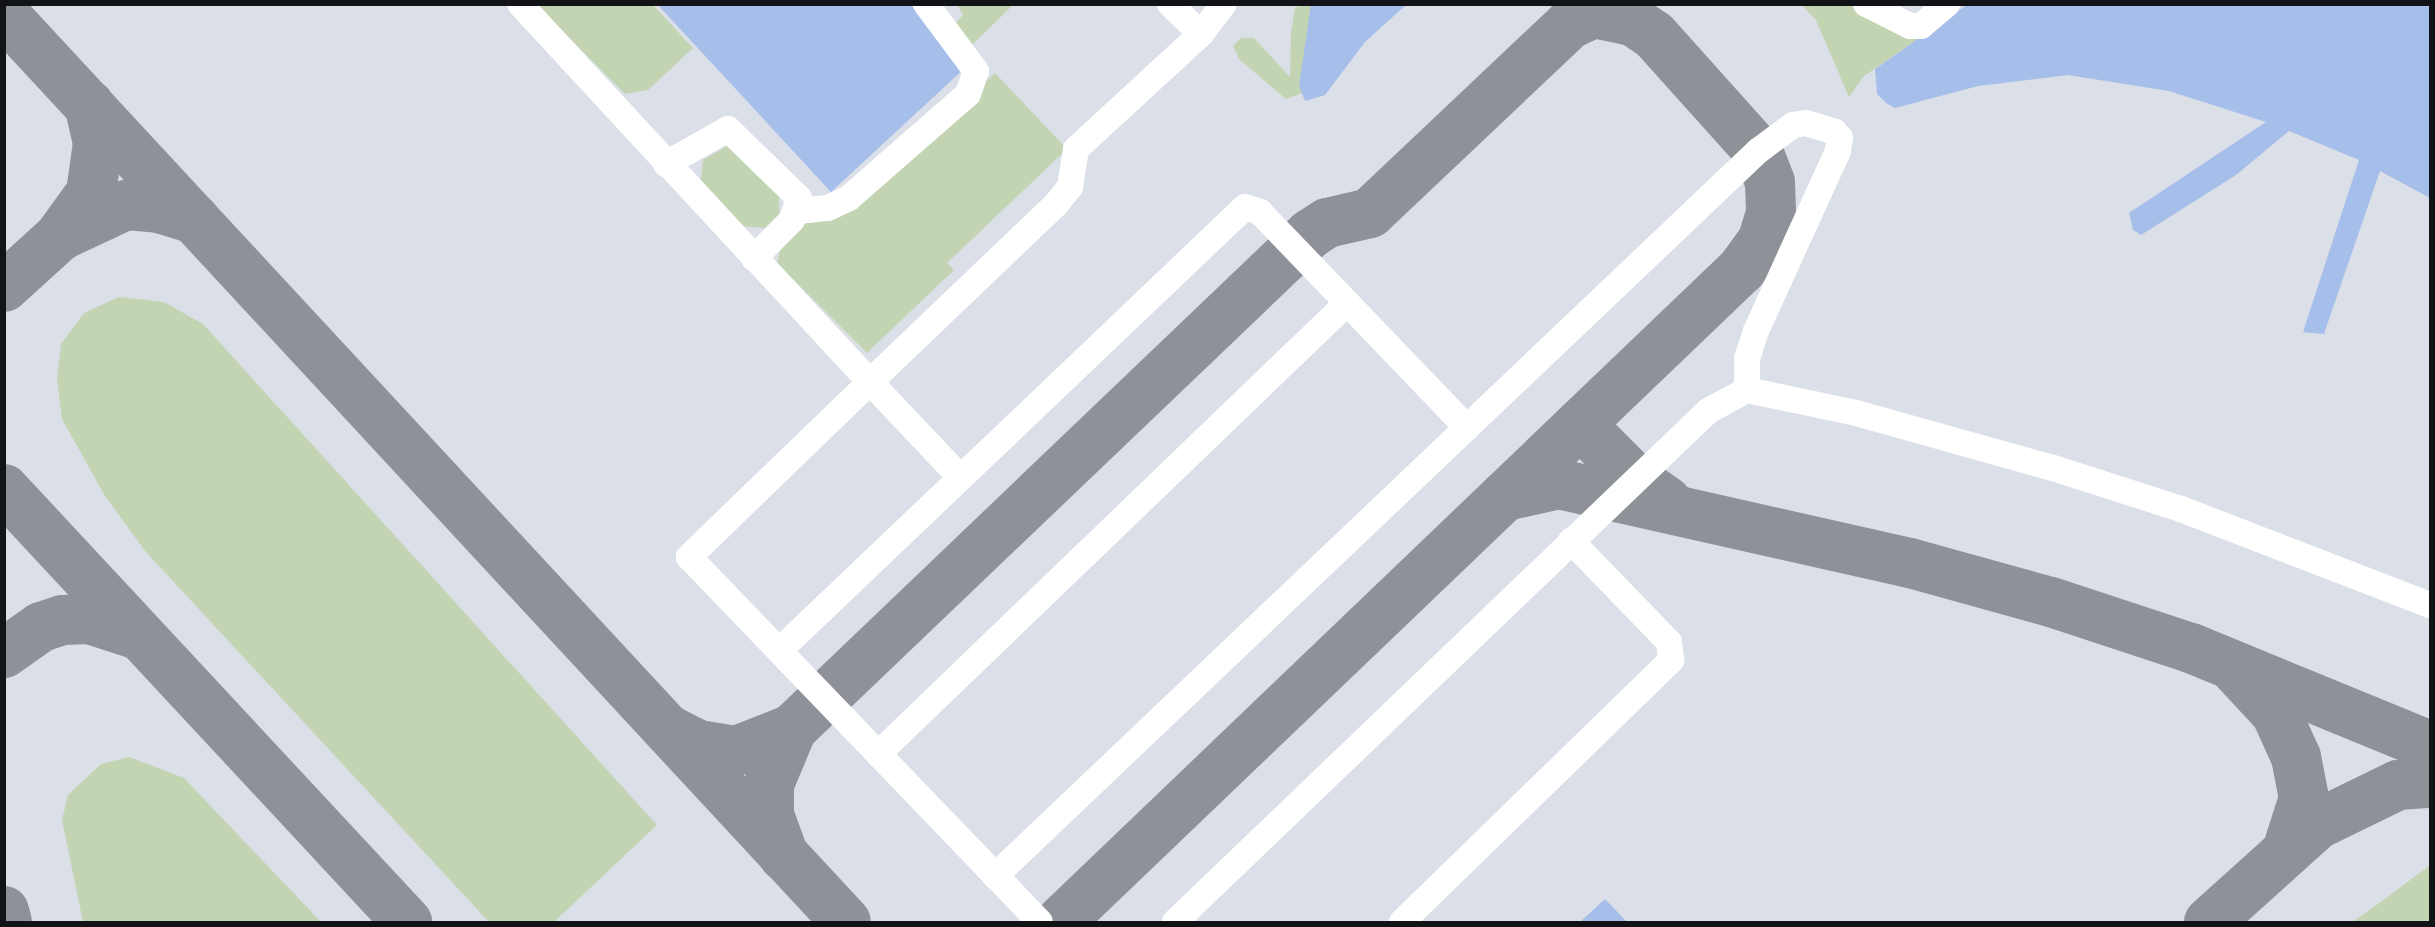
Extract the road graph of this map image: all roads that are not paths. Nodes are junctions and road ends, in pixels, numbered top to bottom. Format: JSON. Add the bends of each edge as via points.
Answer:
{"nodes":[{"id":1,"x":520,"y":4,"type":"edge"},
{"id":2,"x":926,"y":4,"type":"edge"},
{"id":3,"x":1170,"y":4,"type":"edge"},
{"id":4,"x":1224,"y":4,"type":"edge"},
{"id":5,"x":1866,"y":4,"type":"edge"},
{"id":6,"x":1947,"y":4,"type":"edge"},
{"id":7,"x":1201,"y":34,"type":"junction"},
{"id":8,"x":666,"y":164,"type":"junction"},
{"id":9,"x":798,"y":211,"type":"junction"},
{"id":10,"x":754,"y":258,"type":"junction"},
{"id":11,"x":1347,"y":303,"type":"junction"},
{"id":12,"x":870,"y":382,"type":"junction"},
{"id":13,"x":1747,"y":390,"type":"junction"},
{"id":14,"x":1467,"y":428,"type":"junction"},
{"id":15,"x":959,"y":476,"type":"junction"},
{"id":16,"x":1571,"y":541,"type":"junction"},
{"id":17,"x":2430,"y":605,"type":"edge"},
{"id":18,"x":782,"y":648,"type":"junction"},
{"id":19,"x":878,"y":754,"type":"junction"},
{"id":20,"x":995,"y":876,"type":"junction"},
{"id":21,"x":1041,"y":922,"type":"edge"},
{"id":22,"x":1175,"y":922,"type":"edge"},
{"id":23,"x":1402,"y":922,"type":"edge"}],
"edges":[{"from":1,"to":8,"type":"lane"},
{"from":2,"to":9,"type":"lane","via":[[976,71],[968,94],[849,198],[828,208]]},
{"from":3,"to":7,"type":"lane"},
{"from":4,"to":7,"type":"lane"},
{"from":5,"to":6,"type":"lane","via":[[1910,26],[1921,26]]},
{"from":7,"to":12,"type":"lane","via":[[1076,149],[1070,187],[1057,203]]},
{"from":8,"to":9,"type":"lane","via":[[728,129],[799,198]]},
{"from":8,"to":10,"type":"lane"},
{"from":9,"to":10,"type":"lane"},
{"from":10,"to":12,"type":"lane"},
{"from":11,"to":14,"type":"lane"},
{"from":11,"to":15,"type":"lane","via":[[1260,212],[1245,207]]},
{"from":11,"to":19,"type":"lane"},
{"from":12,"to":15,"type":"lane"},
{"from":12,"to":18,"type":"lane","via":[[689,557]]},
{"from":13,"to":14,"type":"lane","via":[[1747,359],[1756,331],[1838,151],[1840,138],[1835,132],[1806,123],[1793,125],[1758,151]]},
{"from":13,"to":16,"type":"lane","via":[[1708,411]]},
{"from":13,"to":17,"type":"lane","via":[[1856,413],[2050,466],[2181,509]]},
{"from":14,"to":20,"type":"lane"},
{"from":15,"to":18,"type":"lane"},
{"from":16,"to":22,"type":"lane"},
{"from":16,"to":23,"type":"lane","via":[[1669,642],[1671,660]]},
{"from":18,"to":19,"type":"lane"},
{"from":19,"to":20,"type":"lane"},
{"from":20,"to":21,"type":"lane"}]}
